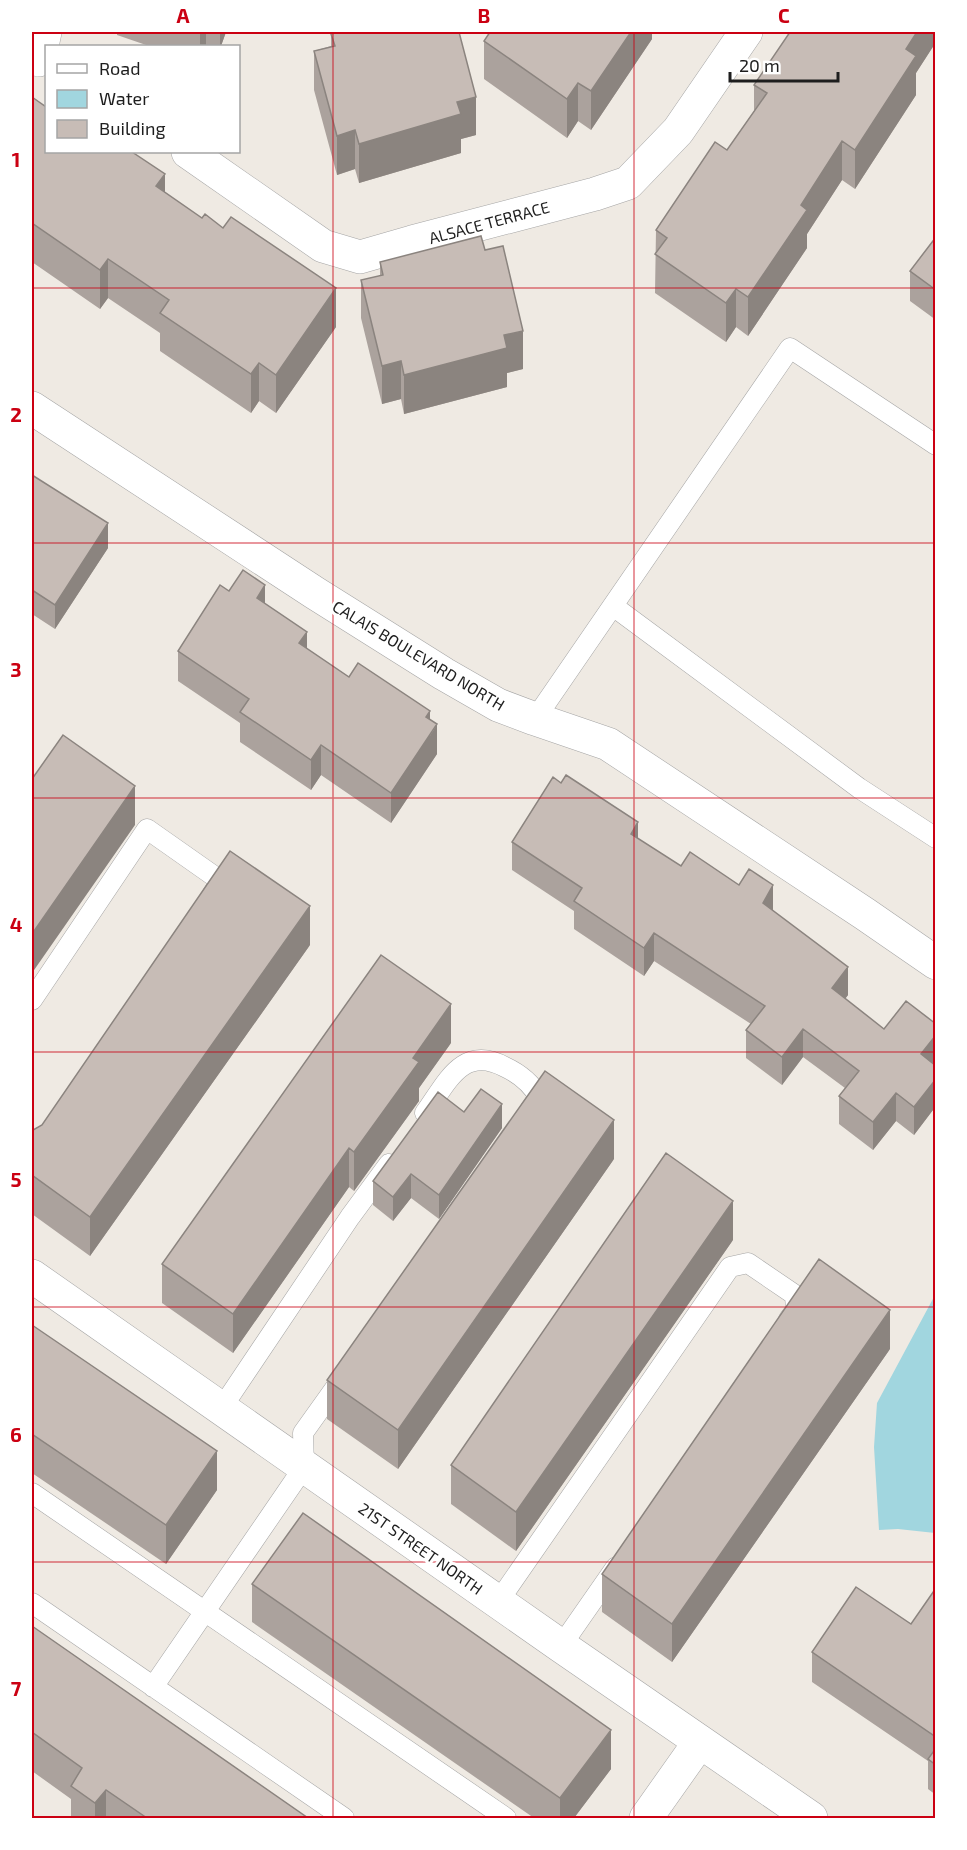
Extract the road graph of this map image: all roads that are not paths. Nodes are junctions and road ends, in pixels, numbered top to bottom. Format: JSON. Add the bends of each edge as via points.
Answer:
{"nodes":[{"id":1,"x":746,"y":32,"type":"edge"},
{"id":2,"x":189,"y":153,"type":"edge"},
{"id":3,"x":32,"y":408,"type":"edge"},
{"id":4,"x":936,"y":445,"type":"edge"},
{"id":5,"x":613,"y":606,"type":"junction"},
{"id":6,"x":535,"y":719,"type":"junction"},
{"id":7,"x":936,"y":838,"type":"edge"},
{"id":8,"x":201,"y":910,"type":"edge"},
{"id":9,"x":936,"y":963,"type":"edge"},
{"id":10,"x":32,"y":1000,"type":"edge"},
{"id":11,"x":519,"y":1126,"type":"edge"},
{"id":12,"x":412,"y":1131,"type":"edge"},
{"id":13,"x":399,"y":1150,"type":"edge"},
{"id":14,"x":32,"y":1276,"type":"edge"},
{"id":15,"x":775,"y":1339,"type":"edge"},
{"id":16,"x":351,"y":1366,"type":"edge"},
{"id":17,"x":221,"y":1409,"type":"junction"},
{"id":18,"x":304,"y":1467,"type":"junction"},
{"id":19,"x":32,"y":1493,"type":"edge"},
{"id":20,"x":628,"y":1550,"type":"edge"},
{"id":21,"x":498,"y":1602,"type":"junction"},
{"id":22,"x":32,"y":1603,"type":"edge"},
{"id":23,"x":204,"y":1612,"type":"junction"},
{"id":24,"x":561,"y":1646,"type":"junction"},
{"id":25,"x":153,"y":1687,"type":"junction"},
{"id":26,"x":699,"y":1743,"type":"junction"},
{"id":27,"x":344,"y":1818,"type":"edge"},
{"id":28,"x":506,"y":1818,"type":"edge"},
{"id":29,"x":646,"y":1818,"type":"edge"},
{"id":30,"x":811,"y":1818,"type":"edge"}],
"edges":[{"from":1,"to":2,"type":"street","name":"ALSACE TERRACE","via":[[678,131],[628,183],[360,257],[323,246]]},
{"from":3,"to":6,"type":"street","name":"CALAIS BOULEVARD NORTH","via":[[444,674],[498,705]]},
{"from":4,"to":5,"type":"lane","via":[[790,348]]},
{"from":5,"to":6,"type":"lane"},
{"from":5,"to":7,"type":"lane","via":[[859,788]]},
{"from":6,"to":9,"type":"street","name":"CALAIS BOULEVARD NORTH","via":[[608,744]]},
{"from":8,"to":10,"type":"lane","via":[[221,881],[147,829]]},
{"from":11,"to":12,"type":"lane","via":[[539,1097],[533,1086],[498,1063],[481,1058],[467,1062],[454,1073]]},
{"from":13,"to":17,"type":"lane"},
{"from":14,"to":17,"type":"street","name":"21ST STREET NORTH"},
{"from":15,"to":21,"type":"lane","via":[[796,1310],[795,1295],[748,1263],[730,1267]]},
{"from":16,"to":18,"type":"lane","via":[[303,1433]]},
{"from":17,"to":18,"type":"street","name":"21ST STREET NORTH"},
{"from":18,"to":21,"type":"street","name":"21ST STREET NORTH"},
{"from":18,"to":23,"type":"lane"},
{"from":19,"to":23,"type":"lane"},
{"from":20,"to":24,"type":"lane"},
{"from":21,"to":24,"type":"street","name":"21ST STREET NORTH"},
{"from":22,"to":25,"type":"lane"},
{"from":23,"to":25,"type":"lane"},
{"from":23,"to":28,"type":"lane"},
{"from":24,"to":26,"type":"street","name":"21ST STREET NORTH"},
{"from":25,"to":27,"type":"lane"},
{"from":26,"to":29,"type":"street"},
{"from":26,"to":30,"type":"street","name":"21ST STREET NORTH"}]}
